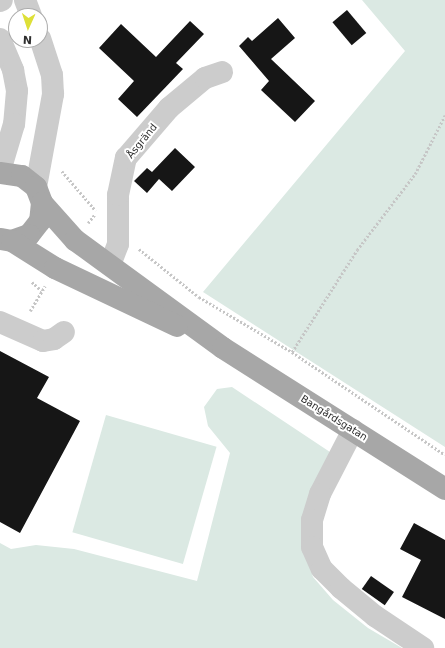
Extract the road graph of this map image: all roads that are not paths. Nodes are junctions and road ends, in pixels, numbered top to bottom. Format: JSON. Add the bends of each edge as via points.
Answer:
{"nodes":[{"id":1,"x":0,"y":40,"type":"edge"},
{"id":2,"x":43,"y":48,"type":"edge"},
{"id":3,"x":222,"y":72,"type":"dead end"},
{"id":4,"x":0,"y":172,"type":"edge"},
{"id":5,"x":39,"y":195,"type":"junction"},
{"id":6,"x":6,"y":240,"type":"edge"},
{"id":7,"x":110,"y":265,"type":"junction"},
{"id":8,"x":0,"y":322,"type":"edge"},
{"id":9,"x":64,"y":332,"type":"dead end"},
{"id":10,"x":223,"y":348,"type":"junction"},
{"id":11,"x":353,"y":430,"type":"junction"},
{"id":12,"x":445,"y":489,"type":"edge"},
{"id":13,"x":423,"y":648,"type":"edge"}],
"edges":[{"from":1,"to":4,"type":"street","via":[[13,70],[17,91],[14,124]]},
{"from":2,"to":5,"type":"street","via":[[52,75],[51,112]]},
{"from":3,"to":7,"type":"street","name":"Åsgränd","via":[[205,78],[169,108],[126,158],[118,194],[119,233],[116,253]]},
{"from":4,"to":5,"type":"main road","name":"Bangårdsgatan","via":[[22,176]]},
{"from":5,"to":6,"type":"main road","via":[[40,221],[29,234]]},
{"from":5,"to":7,"type":"main road","name":"Bangårdsgatan","via":[[75,240]]},
{"from":6,"to":10,"type":"main road","name":"Bangårdsgatan","via":[[55,268]]},
{"from":7,"to":10,"type":"main road","name":"Bangårdsgatan"},
{"from":8,"to":9,"type":"street","via":[[43,341],[54,339]]},
{"from":10,"to":11,"type":"main road","name":"Bangårdsgatan"},
{"from":11,"to":12,"type":"main road","name":"Bangårdsgatan"},
{"from":11,"to":13,"type":"street","via":[[320,494],[312,520],[312,547],[322,569],[341,588],[375,616]]}]}
